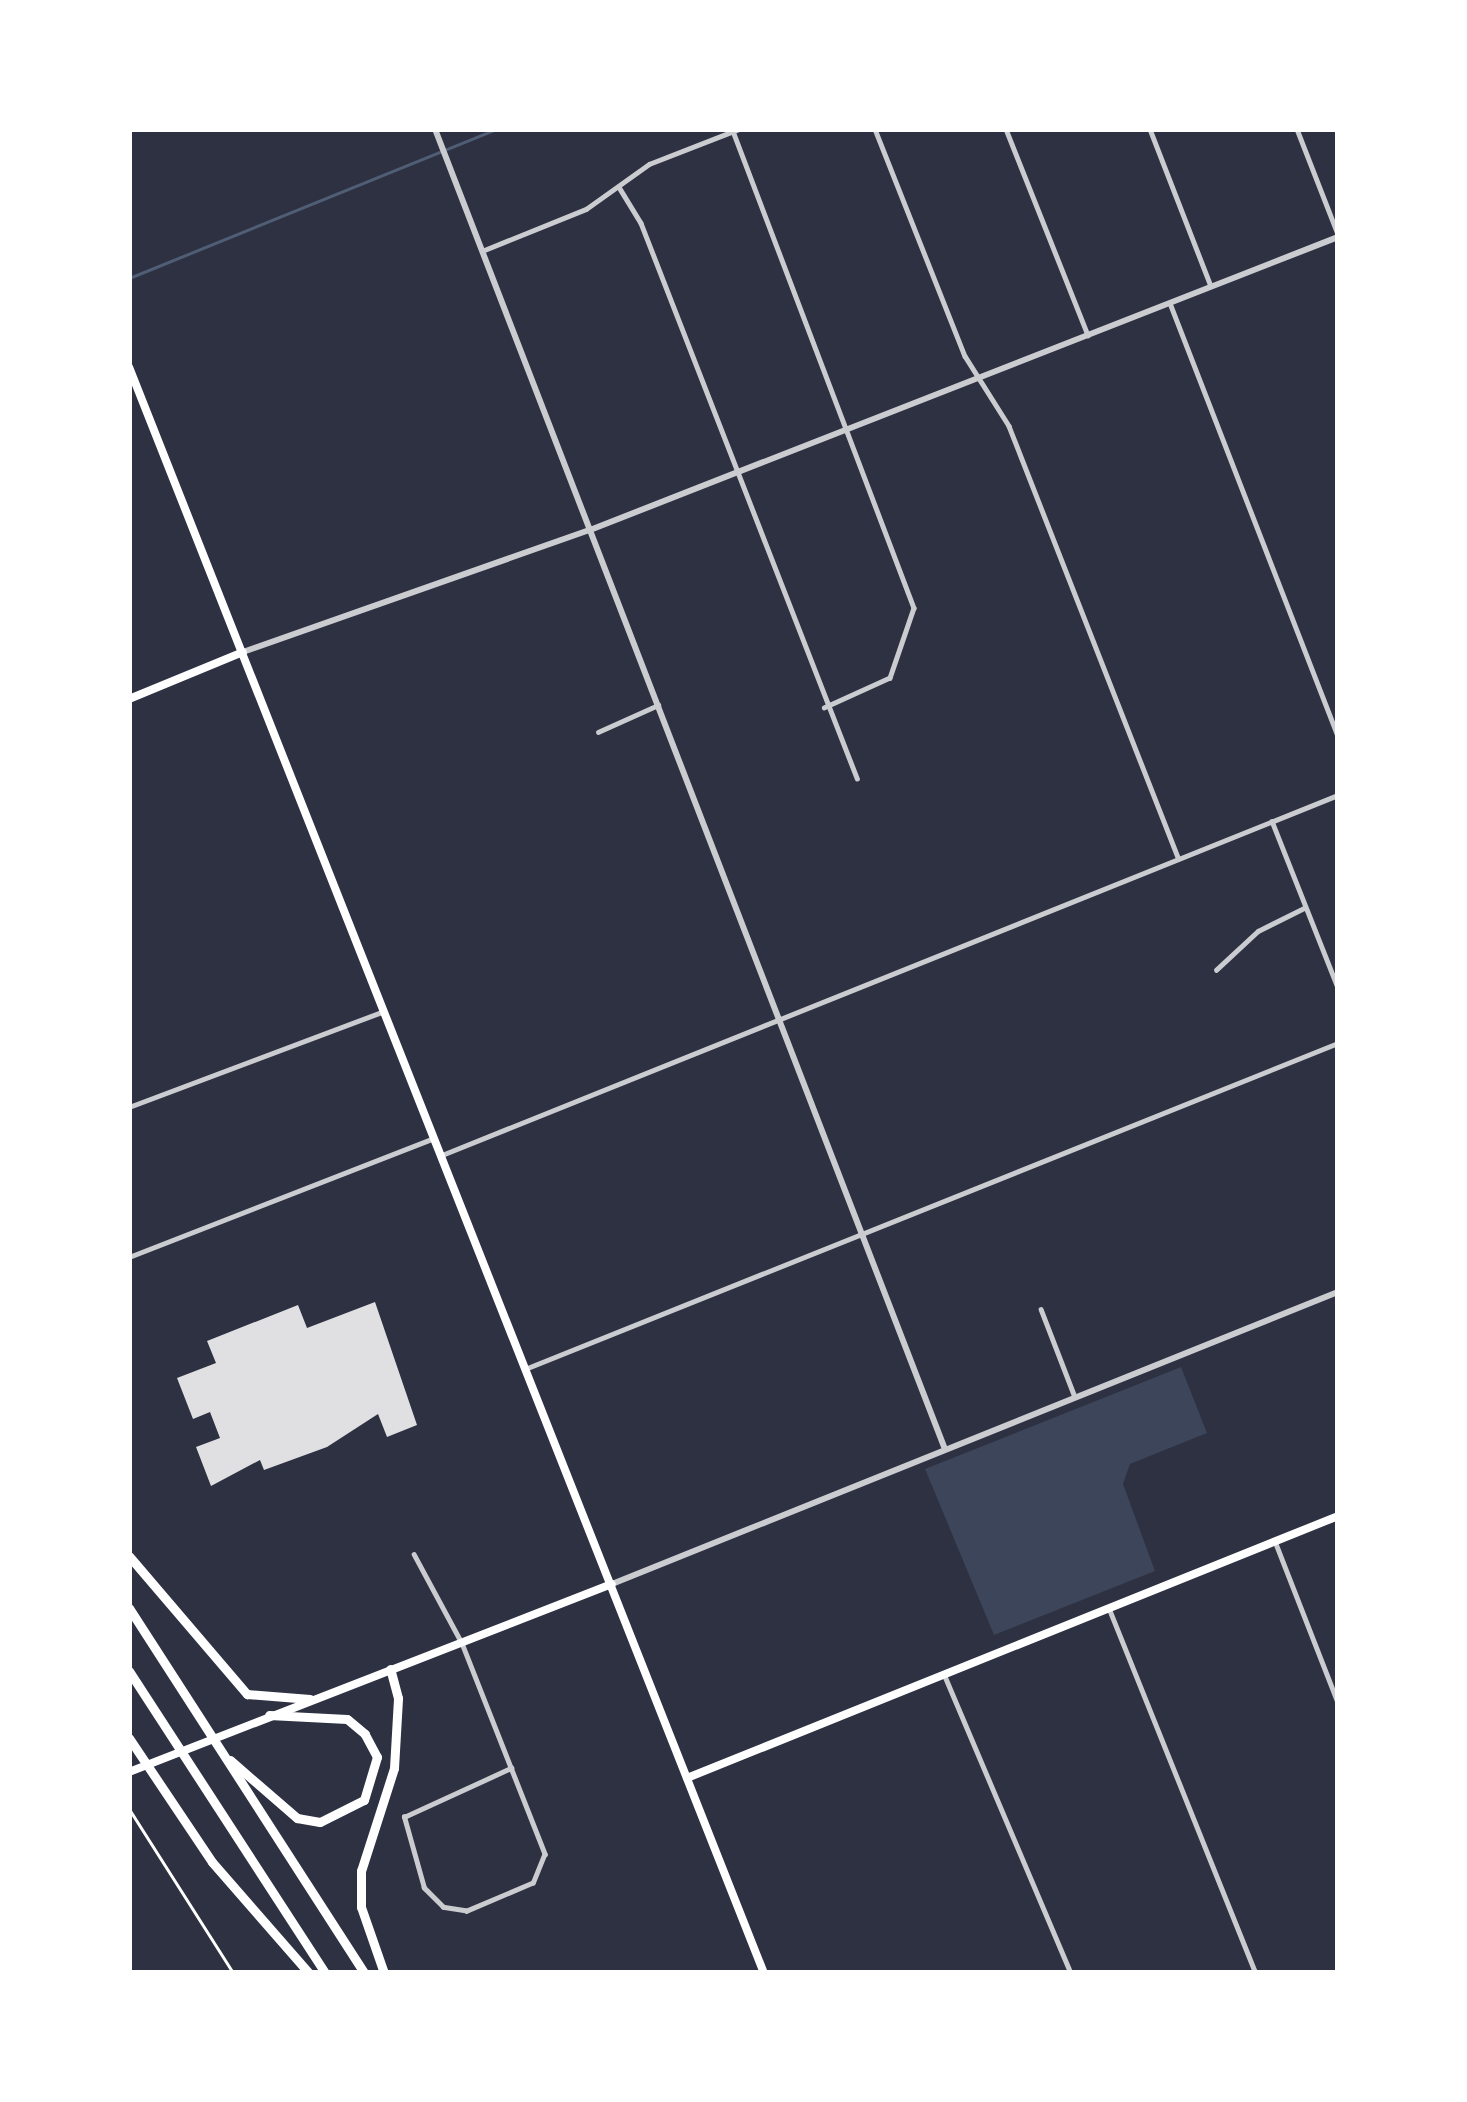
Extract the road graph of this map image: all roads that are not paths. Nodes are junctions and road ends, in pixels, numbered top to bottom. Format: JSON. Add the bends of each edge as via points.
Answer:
{"nodes":[{"id":1,"x":435,"y":129,"type":"edge"},
{"id":2,"x":875,"y":129,"type":"edge"},
{"id":3,"x":1006,"y":129,"type":"edge"},
{"id":4,"x":1150,"y":129,"type":"edge"},
{"id":5,"x":1297,"y":129,"type":"edge"},
{"id":6,"x":736,"y":130,"type":"edge"},
{"id":7,"x":619,"y":188,"type":"junction"},
{"id":8,"x":1338,"y":236,"type":"edge"},
{"id":9,"x":482,"y":250,"type":"junction"},
{"id":10,"x":1211,"y":287,"type":"junction"},
{"id":11,"x":1170,"y":303,"type":"junction"},
{"id":12,"x":1088,"y":335,"type":"junction"},
{"id":13,"x":129,"y":368,"type":"edge"},
{"id":14,"x":980,"y":379,"type":"junction"},
{"id":15,"x":850,"y":430,"type":"junction"},
{"id":16,"x":733,"y":476,"type":"junction"},
{"id":17,"x":590,"y":530,"type":"junction"},
{"id":18,"x":243,"y":652,"type":"junction"},
{"id":19,"x":129,"y":699,"type":"edge"},
{"id":20,"x":658,"y":705,"type":"junction"},
{"id":21,"x":824,"y":708,"type":"junction"},
{"id":22,"x":598,"y":732,"type":"dead end"},
{"id":23,"x":1338,"y":736,"type":"edge"},
{"id":24,"x":857,"y":778,"type":"dead end"},
{"id":25,"x":1338,"y":795,"type":"edge"},
{"id":26,"x":1272,"y":821,"type":"junction"},
{"id":27,"x":1178,"y":857,"type":"junction"},
{"id":28,"x":1305,"y":908,"type":"junction"},
{"id":29,"x":1216,"y":970,"type":"dead end"},
{"id":30,"x":1338,"y":988,"type":"edge"},
{"id":31,"x":385,"y":1011,"type":"junction"},
{"id":32,"x":778,"y":1016,"type":"junction"},
{"id":33,"x":1338,"y":1043,"type":"edge"},
{"id":34,"x":129,"y":1107,"type":"edge"},
{"id":35,"x":436,"y":1138,"type":"junction"},
{"id":36,"x":442,"y":1155,"type":"junction"},
{"id":37,"x":861,"y":1234,"type":"junction"},
{"id":38,"x":129,"y":1257,"type":"edge"},
{"id":39,"x":1338,"y":1292,"type":"edge"},
{"id":40,"x":1041,"y":1309,"type":"dead end"},
{"id":41,"x":525,"y":1369,"type":"junction"},
{"id":42,"x":1075,"y":1397,"type":"junction"},
{"id":43,"x":945,"y":1449,"type":"junction"},
{"id":44,"x":1338,"y":1516,"type":"edge"},
{"id":45,"x":1275,"y":1541,"type":"junction"},
{"id":46,"x":414,"y":1554,"type":"dead end"},
{"id":47,"x":129,"y":1556,"type":"edge"},
{"id":48,"x":612,"y":1584,"type":"junction"},
{"id":49,"x":129,"y":1608,"type":"edge"},
{"id":50,"x":1109,"y":1608,"type":"junction"},
{"id":51,"x":462,"y":1642,"type":"junction"},
{"id":52,"x":390,"y":1669,"type":"junction"},
{"id":53,"x":129,"y":1671,"type":"edge"},
{"id":54,"x":944,"y":1674,"type":"junction"},
{"id":55,"x":310,"y":1699,"type":"junction"},
{"id":56,"x":1338,"y":1703,"type":"edge"},
{"id":57,"x":269,"y":1715,"type":"junction"},
{"id":58,"x":203,"y":1728,"type":"junction"},
{"id":59,"x":129,"y":1738,"type":"edge"},
{"id":60,"x":511,"y":1768,"type":"junction"},
{"id":61,"x":137,"y":1769,"type":"edge"},
{"id":62,"x":687,"y":1778,"type":"junction"},
{"id":63,"x":761,"y":1972,"type":"edge"},
{"id":64,"x":309,"y":1973,"type":"edge"},
{"id":65,"x":325,"y":1973,"type":"edge"},
{"id":66,"x":364,"y":1973,"type":"edge"},
{"id":67,"x":384,"y":1973,"type":"edge"},
{"id":68,"x":1071,"y":1973,"type":"edge"},
{"id":69,"x":1256,"y":1973,"type":"edge"}],
"edges":[{"from":1,"to":9,"type":"street"},
{"from":2,"to":14,"type":"street"},
{"from":3,"to":12,"type":"street"},
{"from":4,"to":10,"type":"street"},
{"from":5,"to":8,"type":"street"},
{"from":6,"to":7,"type":"street","via":[[650,164]]},
{"from":6,"to":15,"type":"street"},
{"from":7,"to":9,"type":"street"},
{"from":7,"to":16,"type":"street","via":[[728,442]]},
{"from":8,"to":10,"type":"street"},
{"from":9,"to":17,"type":"street"},
{"from":10,"to":11,"type":"street"},
{"from":11,"to":12,"type":"street"},
{"from":11,"to":23,"type":"street"},
{"from":12,"to":14,"type":"street"},
{"from":13,"to":18,"type":"main road"},
{"from":14,"to":15,"type":"street"},
{"from":14,"to":27,"type":"street","via":[[1009,426]]},
{"from":15,"to":16,"type":"street"},
{"from":15,"to":21,"type":"street","via":[[914,608],[890,678]]},
{"from":16,"to":17,"type":"street"},
{"from":16,"to":21,"type":"street"},
{"from":17,"to":18,"type":"street"},
{"from":17,"to":20,"type":"street"},
{"from":18,"to":19,"type":"main road"},
{"from":18,"to":31,"type":"main road"},
{"from":20,"to":22,"type":"street"},
{"from":20,"to":32,"type":"street"},
{"from":21,"to":24,"type":"street"},
{"from":25,"to":26,"type":"street"},
{"from":26,"to":27,"type":"street"},
{"from":26,"to":28,"type":"street"},
{"from":27,"to":32,"type":"street"},
{"from":28,"to":29,"type":"street","via":[[1258,931]]},
{"from":28,"to":30,"type":"street"},
{"from":31,"to":34,"type":"street"},
{"from":31,"to":35,"type":"main road"},
{"from":32,"to":36,"type":"street"},
{"from":32,"to":37,"type":"street"},
{"from":33,"to":37,"type":"street"},
{"from":35,"to":36,"type":"main road"},
{"from":35,"to":38,"type":"street"},
{"from":36,"to":41,"type":"main road"},
{"from":37,"to":41,"type":"street"},
{"from":37,"to":43,"type":"street"},
{"from":39,"to":42,"type":"street"},
{"from":40,"to":42,"type":"street"},
{"from":41,"to":48,"type":"main road"},
{"from":42,"to":43,"type":"street"},
{"from":43,"to":48,"type":"street"},
{"from":44,"to":45,"type":"main road"},
{"from":45,"to":50,"type":"main road"},
{"from":45,"to":56,"type":"street"},
{"from":46,"to":51,"type":"street"},
{"from":47,"to":55,"type":"highway","via":[[247,1694]]},
{"from":48,"to":51,"type":"main road"},
{"from":48,"to":62,"type":"main road"},
{"from":49,"to":58,"type":"highway"},
{"from":50,"to":54,"type":"main road"},
{"from":50,"to":69,"type":"street"},
{"from":51,"to":52,"type":"main road"},
{"from":51,"to":60,"type":"street"},
{"from":52,"to":55,"type":"main road"},
{"from":52,"to":67,"type":"highway","via":[[398,1698],[394,1768],[362,1871],[361,1907]]},
{"from":53,"to":65,"type":"highway"},
{"from":54,"to":62,"type":"main road"},
{"from":54,"to":68,"type":"street"},
{"from":55,"to":57,"type":"main road"},
{"from":57,"to":58,"type":"highway","via":[[316,1713],[356,1726],[377,1757],[364,1800],[320,1822],[297,1818],[247,1780]]},
{"from":57,"to":61,"type":"main road"},
{"from":58,"to":66,"type":"highway"},
{"from":59,"to":61,"type":"highway"},
{"from":60,"to":60,"type":"street","via":[[545,1864],[532,1883],[455,1912],[432,1899],[402,1823],[412,1810]]},
{"from":61,"to":64,"type":"highway"},
{"from":62,"to":63,"type":"main road"}]}
